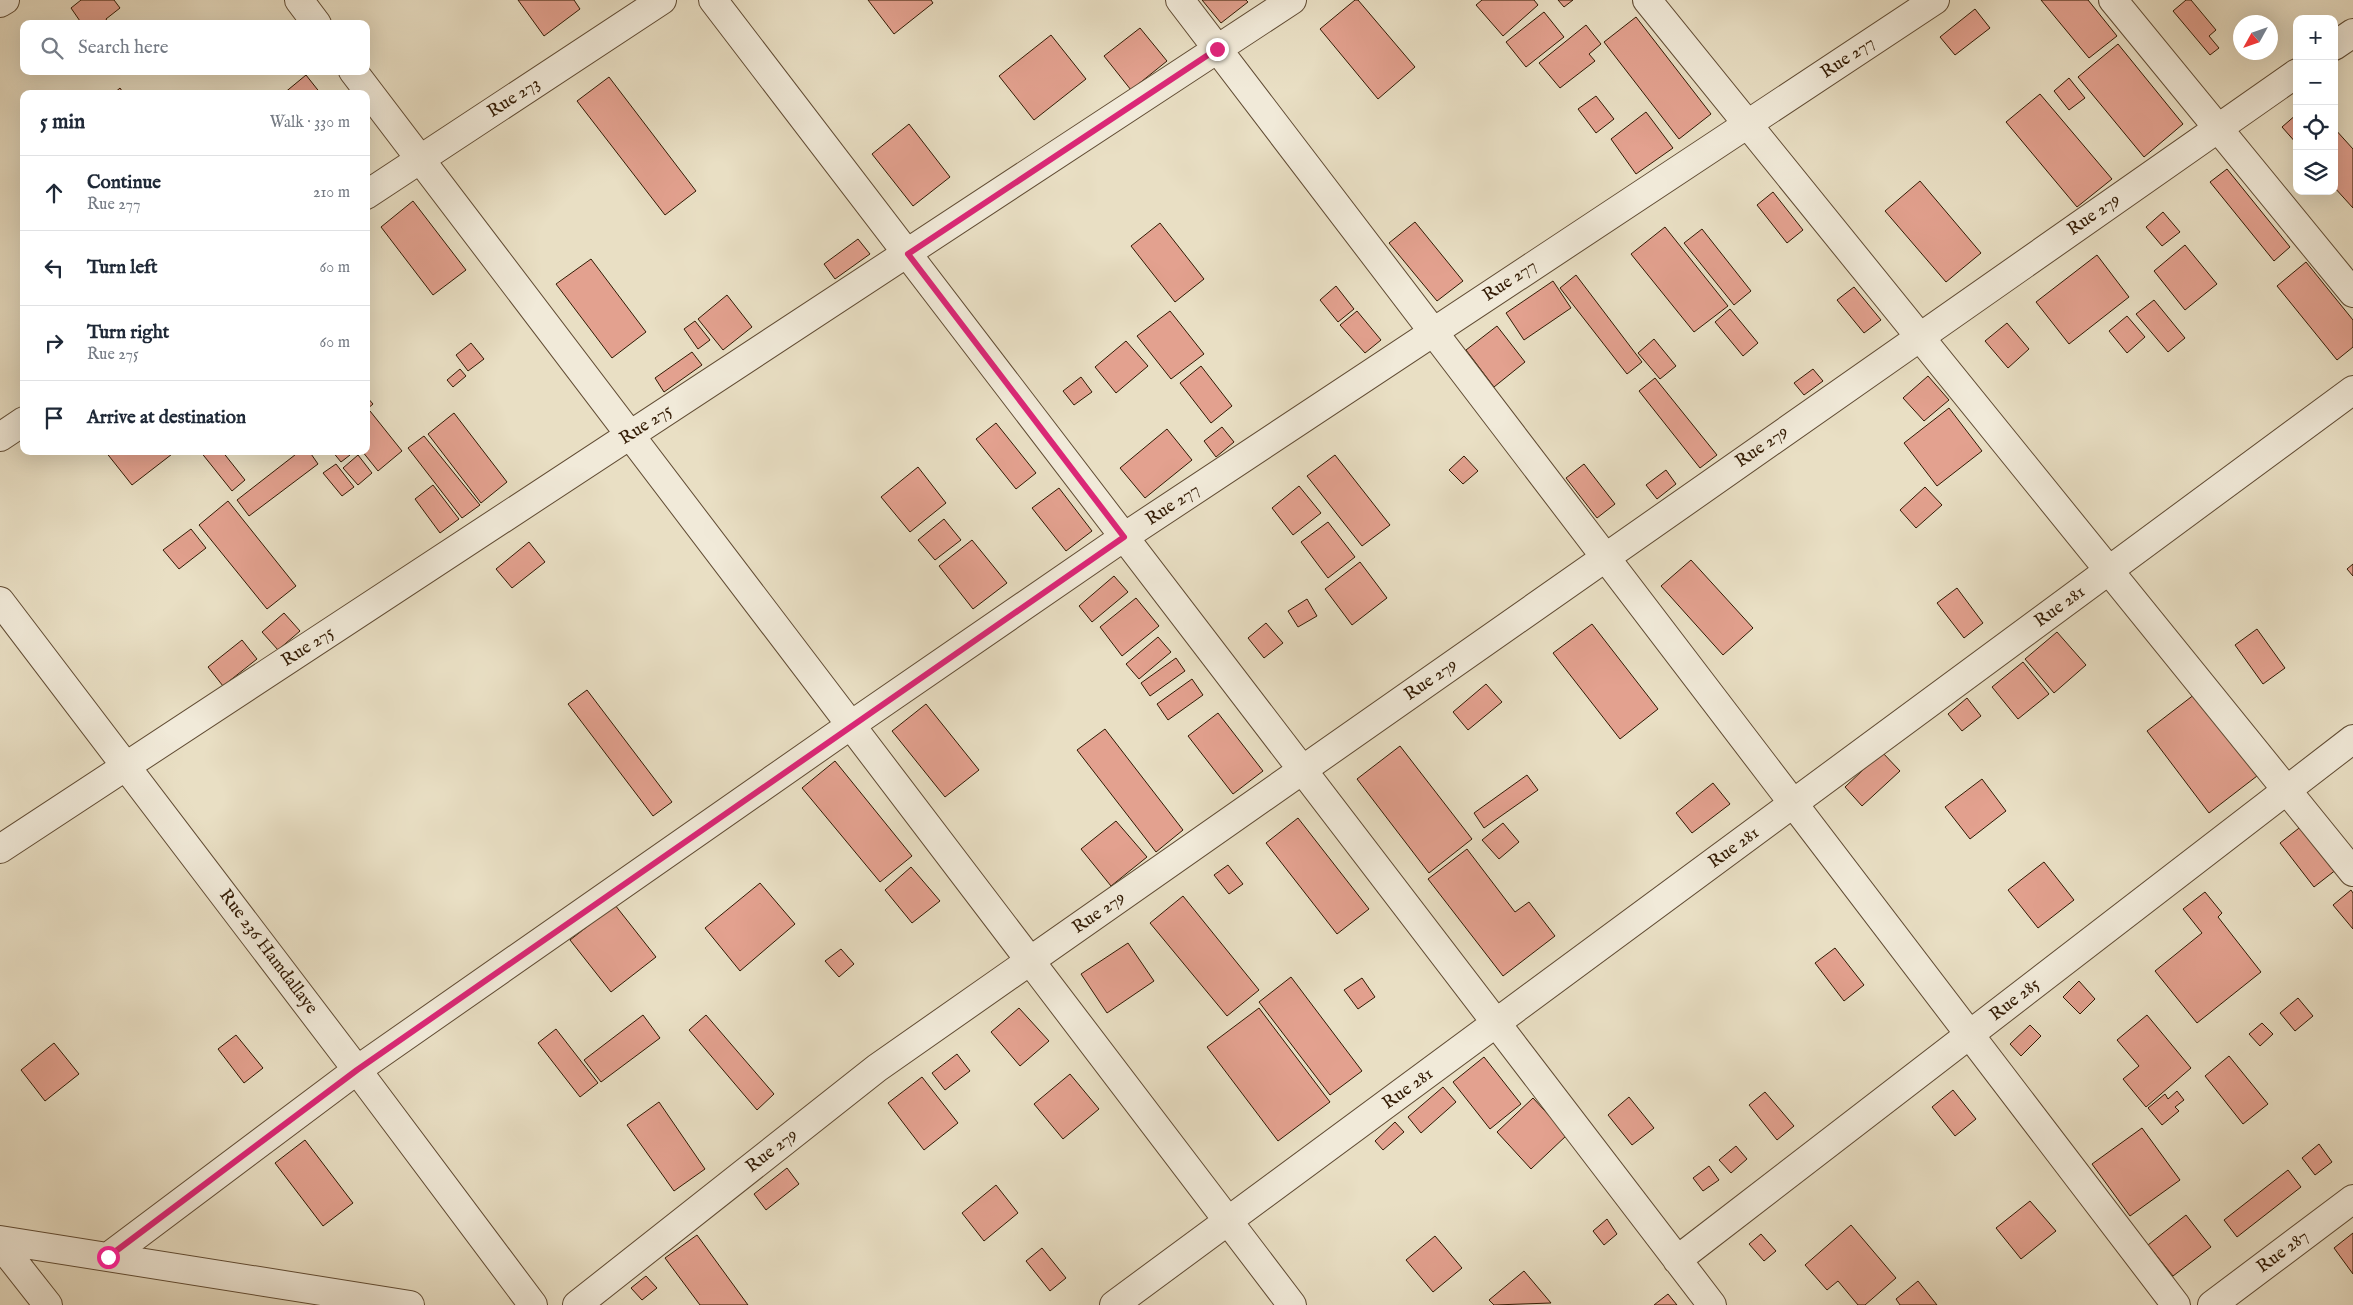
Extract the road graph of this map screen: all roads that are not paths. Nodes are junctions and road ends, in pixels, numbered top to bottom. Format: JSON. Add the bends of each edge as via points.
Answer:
{"nodes":[{"id":1,"x":5,"y":0,"type":"edge"},
{"id":2,"x":299,"y":0,"type":"edge"},
{"id":3,"x":662,"y":0,"type":"edge"},
{"id":4,"x":713,"y":0,"type":"edge"},
{"id":5,"x":1180,"y":0,"type":"edge"},
{"id":6,"x":1292,"y":0,"type":"edge"},
{"id":7,"x":1647,"y":0,"type":"edge"},
{"id":8,"x":1935,"y":0,"type":"edge"},
{"id":9,"x":2113,"y":0,"type":"edge"},
{"id":10,"x":0,"y":3,"type":"edge"},
{"id":11,"x":314,"y":20,"type":"edge"},
{"id":12,"x":2353,"y":33,"type":"edge"},
{"id":13,"x":2338,"y":43,"type":"edge"},
{"id":14,"x":1217,"y":49,"type":"junction"},
{"id":15,"x":356,"y":75,"type":"edge"},
{"id":16,"x":2293,"y":75,"type":"edge"},
{"id":17,"x":367,"y":90,"type":"edge"},
{"id":18,"x":370,"y":93,"type":"edge"},
{"id":19,"x":1748,"y":124,"type":"junction"},
{"id":20,"x":2218,"y":128,"type":"junction"},
{"id":21,"x":420,"y":159,"type":"junction"},
{"id":22,"x":370,"y":192,"type":"edge"},
{"id":23,"x":908,"y":254,"type":"junction"},
{"id":24,"x":2353,"y":293,"type":"edge"},
{"id":25,"x":1434,"y":332,"type":"junction"},
{"id":26,"x":1920,"y":337,"type":"junction"},
{"id":27,"x":2353,"y":390,"type":"edge"},
{"id":28,"x":20,"y":424,"type":"edge"},
{"id":29,"x":631,"y":435,"type":"junction"},
{"id":30,"x":0,"y":437,"type":"edge"},
{"id":31,"x":1124,"y":537,"type":"junction"},
{"id":32,"x":1605,"y":558,"type":"junction"},
{"id":33,"x":2109,"y":571,"type":"junction"},
{"id":34,"x":0,"y":601,"type":"edge"},
{"id":35,"x":851,"y":725,"type":"junction"},
{"id":36,"x":2353,"y":739,"type":"edge"},
{"id":37,"x":126,"y":766,"type":"junction"},
{"id":38,"x":1302,"y":770,"type":"junction"},
{"id":39,"x":2287,"y":790,"type":"junction"},
{"id":40,"x":1793,"y":804,"type":"junction"},
{"id":41,"x":0,"y":849,"type":"edge"},
{"id":42,"x":2353,"y":872,"type":"edge"},
{"id":43,"x":1030,"y":961,"type":"junction"},
{"id":44,"x":1496,"y":1024,"type":"junction"},
{"id":45,"x":1970,"y":1034,"type":"junction"},
{"id":46,"x":357,"y":1070,"type":"junction"},
{"id":47,"x":2353,"y":1199,"type":"edge"},
{"id":48,"x":1229,"y":1221,"type":"junction"},
{"id":49,"x":0,"y":1242,"type":"edge"},
{"id":50,"x":108,"y":1257,"type":"junction"},
{"id":51,"x":1677,"y":1260,"type":"junction"},
{"id":52,"x":48,"y":1305,"type":"edge"},
{"id":53,"x":410,"y":1305,"type":"edge"},
{"id":54,"x":533,"y":1305,"type":"edge"},
{"id":55,"x":577,"y":1305,"type":"edge"},
{"id":56,"x":1114,"y":1305,"type":"edge"},
{"id":57,"x":1292,"y":1305,"type":"edge"},
{"id":58,"x":1712,"y":1305,"type":"edge"},
{"id":59,"x":2176,"y":1305,"type":"edge"},
{"id":60,"x":2212,"y":1305,"type":"edge"}],
"edges":[{"from":1,"to":10,"type":"street"},
{"from":2,"to":11,"type":"street"},
{"from":3,"to":21,"type":"street","name":"Rue 273"},
{"from":4,"to":23,"type":"street"},
{"from":5,"to":14,"type":"street"},
{"from":6,"to":14,"type":"street","name":"Rue 275"},
{"from":7,"to":19,"type":"street"},
{"from":8,"to":19,"type":"street","name":"Rue 277"},
{"from":9,"to":20,"type":"street"},
{"from":12,"to":13,"type":"street"},
{"from":14,"to":23,"type":"street","name":"Rue 275"},
{"from":14,"to":25,"type":"street"},
{"from":15,"to":17,"type":"street"},
{"from":16,"to":20,"type":"street","name":"Rue 279"},
{"from":18,"to":21,"type":"street"},
{"from":19,"to":25,"type":"street","name":"Rue 277"},
{"from":19,"to":26,"type":"street"},
{"from":20,"to":24,"type":"street"},
{"from":20,"to":26,"type":"street","name":"Rue 279"},
{"from":21,"to":22,"type":"street","name":"Rue 273"},
{"from":21,"to":29,"type":"street"},
{"from":23,"to":29,"type":"street","name":"Rue 275"},
{"from":23,"to":31,"type":"street"},
{"from":25,"to":31,"type":"street","name":"Rue 277"},
{"from":25,"to":32,"type":"street"},
{"from":26,"to":32,"type":"street","name":"Rue 279"},
{"from":26,"to":33,"type":"street"},
{"from":27,"to":33,"type":"street","name":"Rue 281"},
{"from":28,"to":30,"type":"street"},
{"from":29,"to":35,"type":"street"},
{"from":29,"to":37,"type":"street","name":"Rue 275"},
{"from":31,"to":35,"type":"street","name":"Rue 277"},
{"from":31,"to":38,"type":"street"},
{"from":32,"to":38,"type":"street","name":"Rue 279"},
{"from":32,"to":40,"type":"street"},
{"from":33,"to":39,"type":"street"},
{"from":33,"to":40,"type":"street","name":"Rue 281"},
{"from":34,"to":37,"type":"street","name":"Rue 236 Hamdallaye"},
{"from":35,"to":43,"type":"street"},
{"from":35,"to":46,"type":"street","name":"Rue 277"},
{"from":36,"to":39,"type":"street","name":"Rue 285"},
{"from":37,"to":41,"type":"street","name":"Rue 275"},
{"from":37,"to":46,"type":"street","name":"Rue 236 Hamdallaye"},
{"from":38,"to":43,"type":"street","name":"Rue 279"},
{"from":38,"to":44,"type":"street"},
{"from":39,"to":42,"type":"street"},
{"from":39,"to":45,"type":"street","name":"Rue 285"},
{"from":40,"to":44,"type":"street","name":"Rue 281"},
{"from":40,"to":45,"type":"street"},
{"from":43,"to":48,"type":"street"},
{"from":43,"to":55,"type":"street","name":"Rue 279","via":[[878,1068]]},
{"from":44,"to":48,"type":"street","name":"Rue 281"},
{"from":44,"to":51,"type":"street"},
{"from":45,"to":51,"type":"street","name":"Rue 285"},
{"from":45,"to":59,"type":"street"},
{"from":46,"to":50,"type":"street","name":"Rue 277"},
{"from":46,"to":54,"type":"street","name":"Rue 236 Hamdallaye"},
{"from":47,"to":60,"type":"street","name":"Rue 287"},
{"from":48,"to":56,"type":"street","name":"Rue 281"},
{"from":48,"to":57,"type":"street"},
{"from":49,"to":50,"type":"street"},
{"from":49,"to":52,"type":"street"},
{"from":50,"to":53,"type":"street"},
{"from":51,"to":58,"type":"street"}]}
